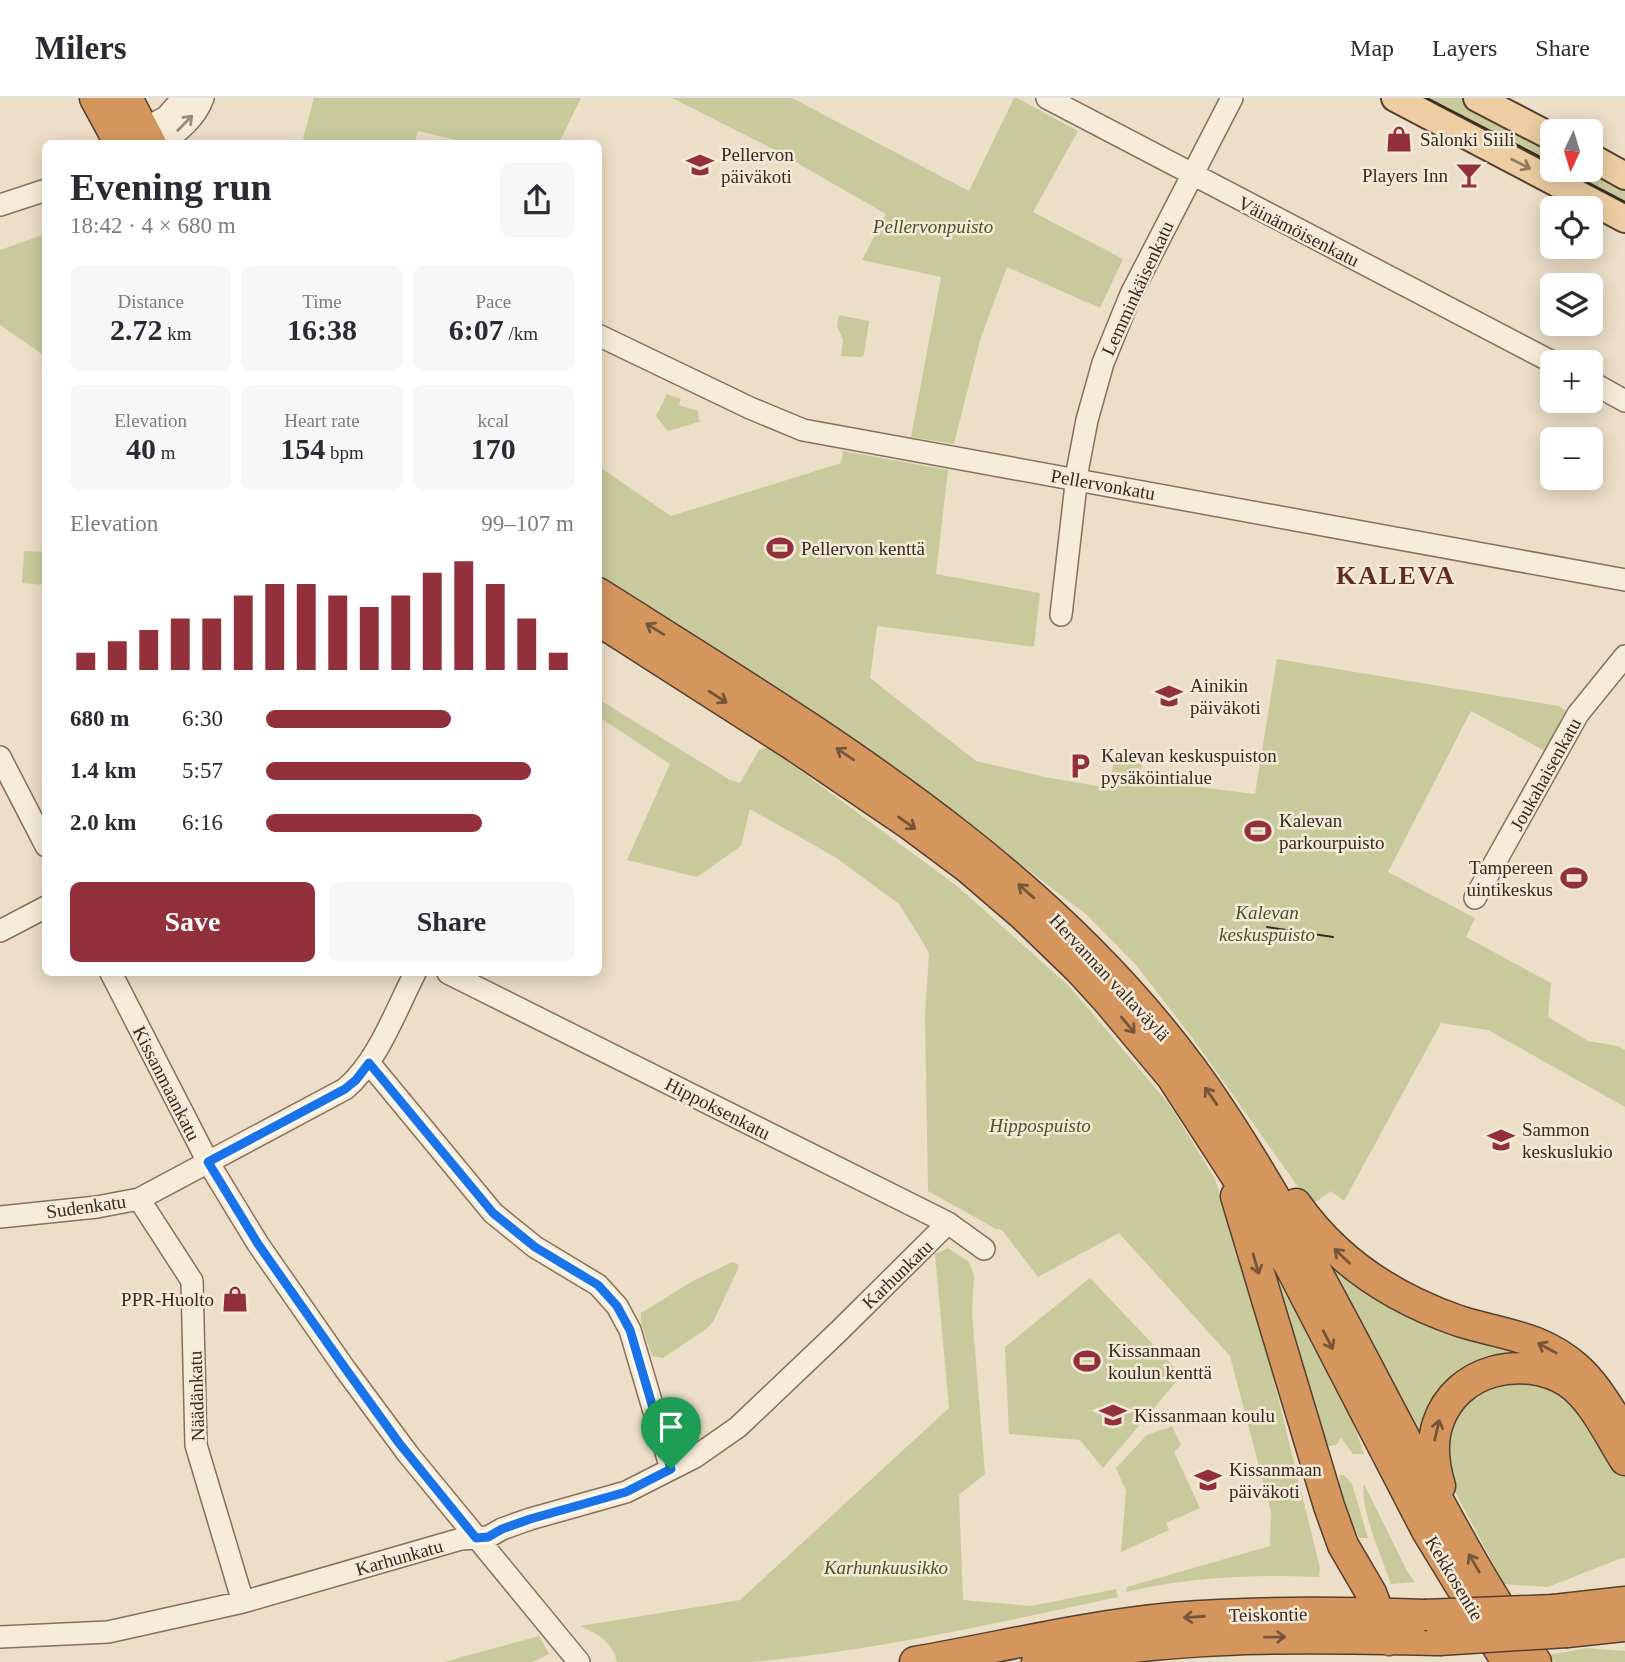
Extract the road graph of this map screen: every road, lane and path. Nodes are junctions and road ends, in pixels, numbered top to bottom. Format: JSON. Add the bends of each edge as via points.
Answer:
{"nodes":[{"id":1,"x":95,"y":98,"type":"edge"},
{"id":2,"x":127,"y":98,"type":"edge"},
{"id":3,"x":183,"y":98,"type":"edge"},
{"id":4,"x":203,"y":98,"type":"edge"},
{"id":5,"x":1047,"y":98,"type":"edge"},
{"id":6,"x":1232,"y":98,"type":"edge"},
{"id":7,"x":1395,"y":98,"type":"edge"},
{"id":8,"x":1477,"y":98,"type":"edge"},
{"id":9,"x":1540,"y":131,"type":"edge"},
{"id":10,"x":134,"y":140,"type":"edge"},
{"id":11,"x":135,"y":140,"type":"edge"},
{"id":12,"x":136,"y":140,"type":"edge"},
{"id":13,"x":141,"y":140,"type":"edge"},
{"id":14,"x":1603,"y":164,"type":"edge"},
{"id":15,"x":1192,"y":175,"type":"junction"},
{"id":16,"x":1625,"y":176,"type":"edge"},
{"id":17,"x":40,"y":189,"type":"edge"},
{"id":18,"x":0,"y":205,"type":"edge"},
{"id":19,"x":1625,"y":219,"type":"edge"},
{"id":20,"x":602,"y":337,"type":"edge"},
{"id":21,"x":1540,"y":356,"type":"edge"},
{"id":22,"x":1603,"y":389,"type":"edge"},
{"id":23,"x":1625,"y":401,"type":"edge"},
{"id":24,"x":1076,"y":479,"type":"junction"},
{"id":25,"x":1625,"y":580,"type":"edge"},
{"id":26,"x":602,"y":596,"type":"edge"},
{"id":27,"x":1061,"y":615,"type":"dead end"},
{"id":28,"x":602,"y":623,"type":"edge"},
{"id":29,"x":1625,"y":656,"type":"edge"},
{"id":30,"x":0,"y":757,"type":"edge"},
{"id":31,"x":42,"y":837,"type":"edge"},
{"id":32,"x":1475,"y":898,"type":"dead end"},
{"id":33,"x":42,"y":909,"type":"edge"},
{"id":34,"x":0,"y":931,"type":"edge"},
{"id":35,"x":113,"y":976,"type":"edge"},
{"id":36,"x":413,"y":976,"type":"edge"},
{"id":37,"x":454,"y":976,"type":"edge"},
{"id":38,"x":369,"y":1063,"type":"junction"},
{"id":39,"x":1235,"y":1153,"type":"junction"},
{"id":40,"x":208,"y":1162,"type":"junction"},
{"id":41,"x":139,"y":1199,"type":"junction"},
{"id":42,"x":0,"y":1217,"type":"edge"},
{"id":43,"x":948,"y":1223,"type":"junction"},
{"id":44,"x":984,"y":1249,"type":"dead end"},
{"id":45,"x":1625,"y":1433,"type":"edge"},
{"id":46,"x":1625,"y":1460,"type":"edge"},
{"id":47,"x":671,"y":1469,"type":"junction"},
{"id":48,"x":1406,"y":1492,"type":"joint"},
{"id":49,"x":1449,"y":1520,"type":"junction"},
{"id":50,"x":476,"y":1538,"type":"junction"},
{"id":51,"x":1343,"y":1545,"type":"junction"},
{"id":52,"x":243,"y":1602,"type":"junction"},
{"id":53,"x":1622,"y":1607,"type":"edge"},
{"id":54,"x":1336,"y":1626,"type":"junction"},
{"id":55,"x":0,"y":1637,"type":"edge"},
{"id":56,"x":1385,"y":1645,"type":"edge"},
{"id":57,"x":579,"y":1662,"type":"edge"},
{"id":58,"x":915,"y":1662,"type":"edge"},
{"id":59,"x":1037,"y":1662,"type":"edge"},
{"id":60,"x":1507,"y":1662,"type":"edge"},
{"id":61,"x":1536,"y":1662,"type":"edge"}],
"edges":[{"from":1,"to":10,"type":"highway"},
{"from":2,"to":11,"type":"highway"},
{"from":3,"to":12,"type":"street"},
{"from":13,"to":4,"type":"street","one_way":true,"via":[[174,134]]},
{"from":5,"to":15,"type":"street","name":"Väinämöisenkatu"},
{"from":6,"to":15,"type":"street","name":"Lemminkäisenkatu"},
{"from":7,"to":19,"type":"main road","one_way":true},
{"from":8,"to":9,"type":"main road"},
{"from":14,"to":16,"type":"main road"},
{"from":15,"to":21,"type":"street","name":"Väinämöisenkatu"},
{"from":15,"to":24,"type":"street","name":"Lemminkäisenkatu","via":[[1115,328],[1093,395]]},
{"from":17,"to":18,"type":"street"},
{"from":20,"to":24,"type":"street","name":"Pellervonkatu","via":[[803,430]]},
{"from":22,"to":23,"type":"street"},
{"from":24,"to":25,"type":"street","name":"Pellervonkatu"},
{"from":24,"to":27,"type":"street","name":"Lemminkäisenkatu"},
{"from":39,"to":26,"type":"highway","name":"Hervannan valtaväylä","one_way":true,"via":[[1190,1066],[1133,998],[1092,952],[979,850],[922,805]]},
{"from":28,"to":39,"type":"highway","name":"Hervannan valtaväylä","one_way":true,"via":[[790,743],[967,867],[1078,968]]},
{"from":29,"to":32,"type":"street","name":"Joukahaisenkatu","via":[[1578,714]]},
{"from":30,"to":31,"type":"street"},
{"from":33,"to":34,"type":"street"},
{"from":35,"to":40,"type":"street","name":"Kissanmaankatu"},
{"from":36,"to":38,"type":"street","name":"Sudenkatu"},
{"from":37,"to":43,"type":"street","name":"Hippoksenkatu"},
{"from":38,"to":40,"type":"street","name":"Sudenkatu","via":[[345,1089]]},
{"from":38,"to":47,"type":"street","via":[[493,1213],[535,1247],[598,1285],[617,1306],[630,1330]]},
{"from":45,"to":39,"type":"highway","one_way":true,"via":[[1577,1368],[1517,1335],[1461,1321],[1382,1286],[1341,1256],[1307,1220],[1273,1171]]},
{"from":39,"to":48,"type":"highway","name":"Hervannan valtaväylä","one_way":true},
{"from":39,"to":49,"type":"highway","name":"Hervannan valtaväylä","via":[[1310,1259]]},
{"from":39,"to":51,"type":"highway","one_way":true,"via":[[1295,1396]]},
{"from":40,"to":41,"type":"street","name":"Sudenkatu"},
{"from":40,"to":50,"type":"street","name":"Kissanmaankatu","via":[[258,1244],[339,1360]]},
{"from":41,"to":42,"type":"street","name":"Sudenkatu"},
{"from":41,"to":52,"type":"street","name":"Näädänkatu","via":[[192,1281],[196,1445]]},
{"from":43,"to":44,"type":"street","name":"Hippoksenkatu"},
{"from":43,"to":47,"type":"street","name":"Karhunkatu","via":[[738,1427]]},
{"from":49,"to":46,"type":"highway","one_way":true,"via":[[1434,1454],[1438,1422],[1463,1388],[1495,1370],[1533,1368],[1570,1384]]},
{"from":47,"to":50,"type":"street","name":"Karhunkatu","via":[[626,1492]]},
{"from":48,"to":60,"type":"highway","name":"Kekkosentie"},
{"from":61,"to":49,"type":"highway","name":"Kekkosentie","one_way":true},
{"from":50,"to":52,"type":"street","name":"Karhunkatu"},
{"from":50,"to":57,"type":"street","name":"Kissanmaankatu"},
{"from":51,"to":54,"type":"highway","via":[[1345,1588]]},
{"from":51,"to":56,"type":"highway","via":[[1363,1577]]},
{"from":52,"to":55,"type":"street","name":"Karhunkatu","via":[[108,1632]]},
{"from":53,"to":56,"type":"highway","name":"Teiskontie","bridge":true,"via":[[1560,1621],[1426,1623]]},
{"from":54,"to":56,"type":"highway","name":"Teiskontie"},
{"from":54,"to":56,"type":"highway"},
{"from":54,"to":58,"type":"highway","name":"Teiskontie","one_way":true,"via":[[1287,1613],[1173,1618]]},
{"from":59,"to":54,"type":"highway","name":"Teiskontie","one_way":true,"via":[[1188,1641],[1282,1637]]}]}
